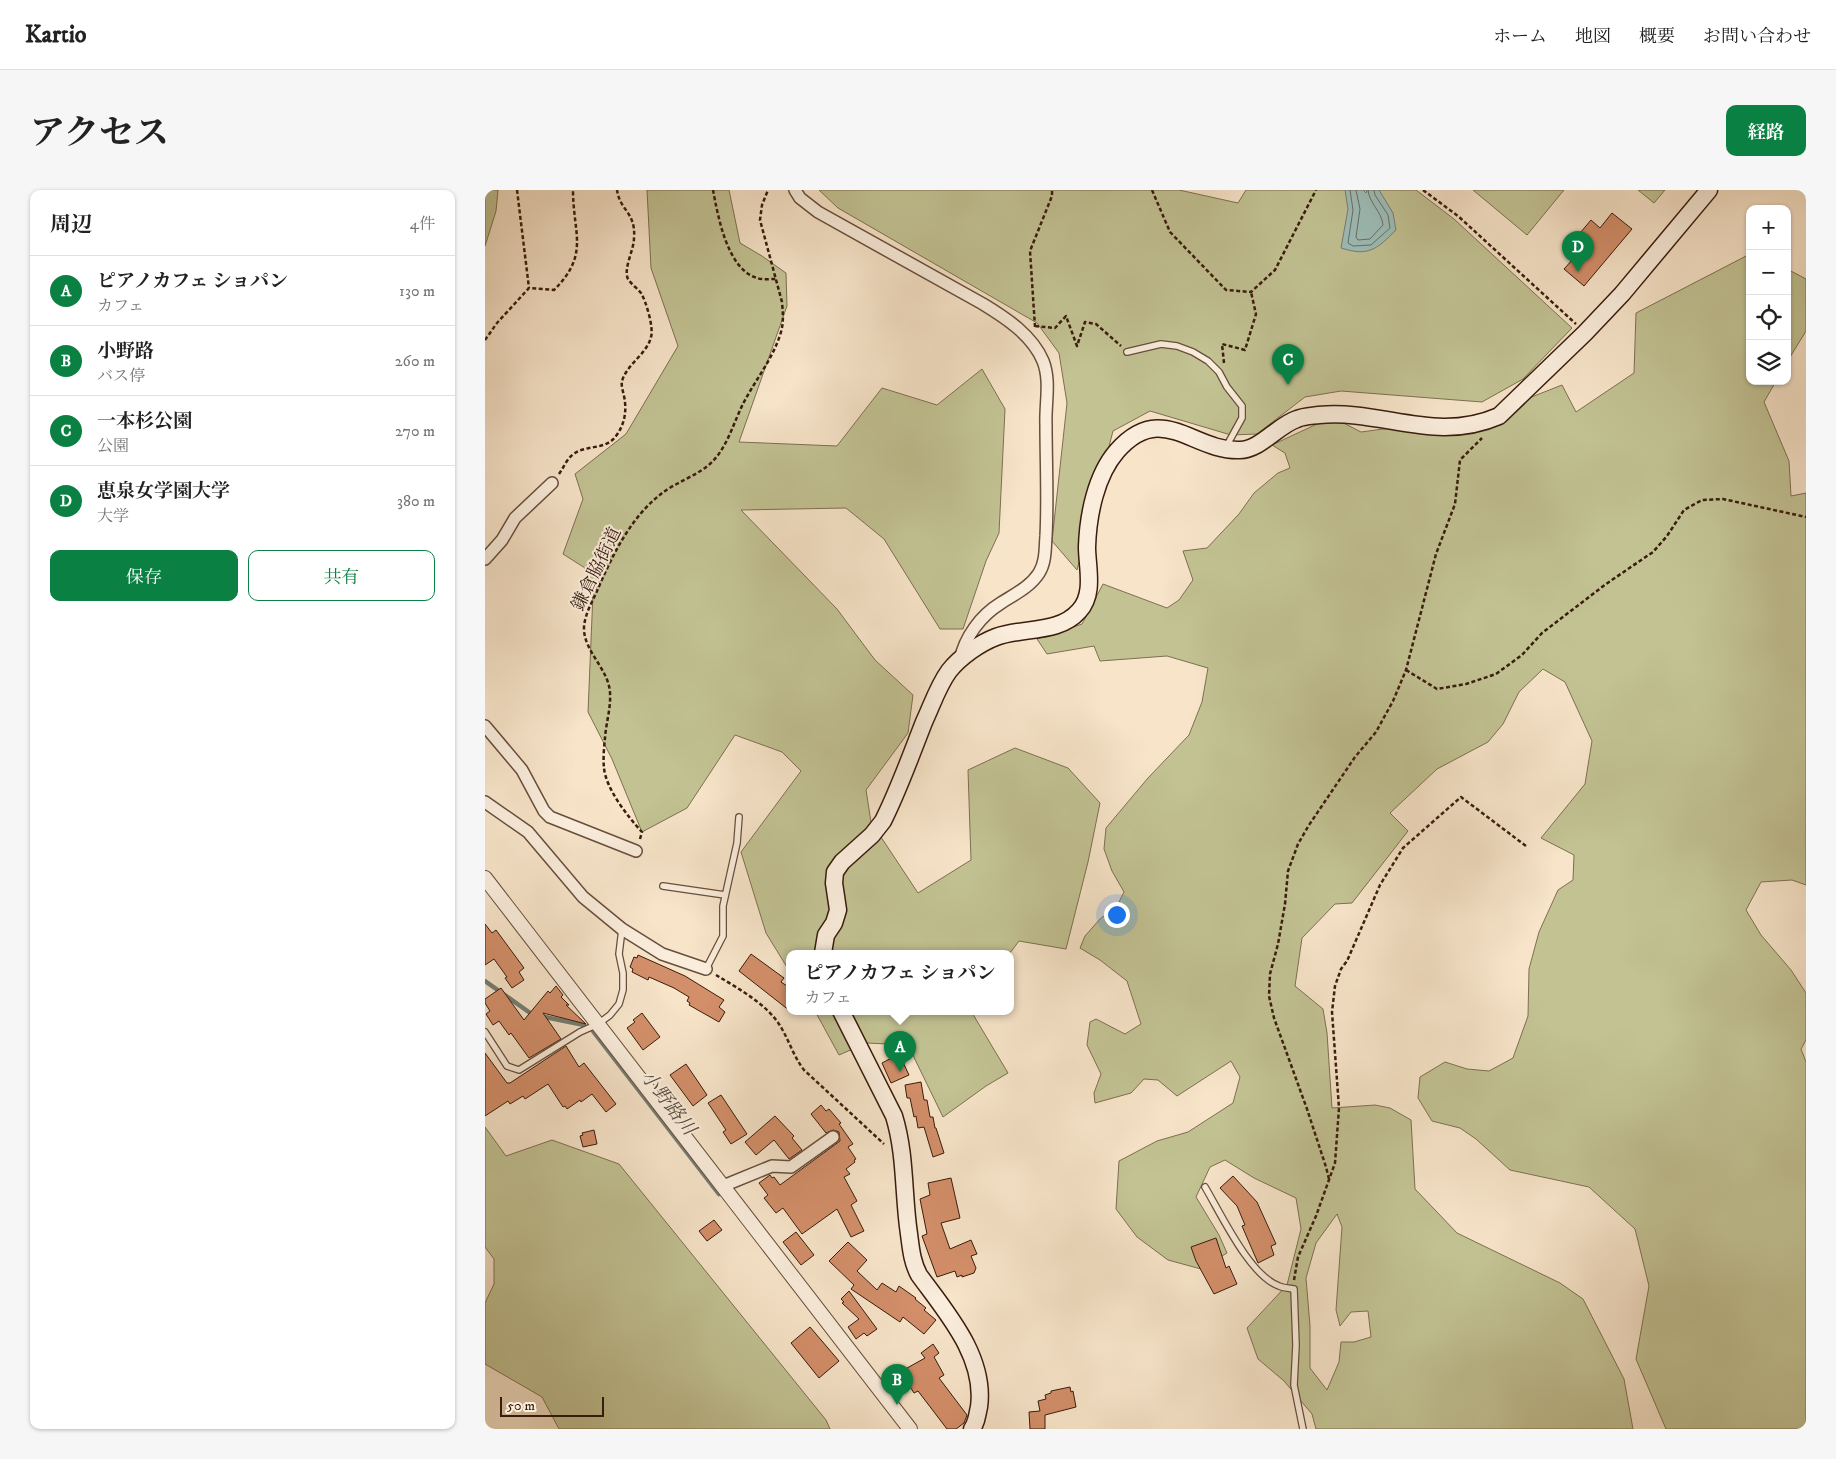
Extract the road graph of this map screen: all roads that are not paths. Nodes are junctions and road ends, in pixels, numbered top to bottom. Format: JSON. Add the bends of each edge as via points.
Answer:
{"nodes":[{"id":1,"x":795,"y":190,"type":"edge"},
{"id":2,"x":1709,"y":190,"type":"edge"},
{"id":3,"x":1127,"y":352,"type":"road end"},
{"id":4,"x":1225,"y":449,"type":"junction"},
{"id":5,"x":552,"y":483,"type":"road end"},
{"id":6,"x":485,"y":559,"type":"edge"},
{"id":7,"x":959,"y":661,"type":"junction"},
{"id":8,"x":485,"y":726,"type":"edge"},
{"id":9,"x":485,"y":802,"type":"edge"},
{"id":10,"x":739,"y":817,"type":"dead end"},
{"id":11,"x":636,"y":851,"type":"road end"},
{"id":12,"x":485,"y":878,"type":"edge"},
{"id":13,"x":663,"y":886,"type":"dead end"},
{"id":14,"x":725,"y":895,"type":"junction"},
{"id":15,"x":622,"y":929,"type":"junction"},
{"id":16,"x":824,"y":950,"type":"edge"},
{"id":17,"x":706,"y":969,"type":"joint"},
{"id":18,"x":843,"y":1015,"type":"edge"},
{"id":19,"x":598,"y":1024,"type":"junction"},
{"id":20,"x":485,"y":1032,"type":"edge"},
{"id":21,"x":833,"y":1138,"type":"dead end"},
{"id":22,"x":723,"y":1186,"type":"junction"},
{"id":23,"x":1205,"y":1187,"type":"dead end"},
{"id":24,"x":910,"y":1429,"type":"edge"},
{"id":25,"x":972,"y":1429,"type":"edge"},
{"id":26,"x":1303,"y":1429,"type":"edge"}],
"edges":[{"from":1,"to":7,"type":"street","via":[[799,198],[818,212],[1002,316],[1020,330],[1042,360],[1047,381],[1044,562],[1030,584],[990,610],[979,622],[963,646]]},
{"from":2,"to":4,"type":"main road","via":[[1622,294],[1499,416],[1485,422],[1447,428],[1344,415],[1311,416],[1298,418],[1247,450]]},
{"from":3,"to":4,"type":"lane","via":[[1161,344],[1177,346],[1208,361],[1242,406],[1242,418]]},
{"from":4,"to":7,"type":"main road","via":[[1162,428],[1145,431],[1123,444],[1107,464],[1095,492],[1088,538],[1088,587],[1081,609],[1071,619],[1059,624],[996,637]]},
{"from":5,"to":6,"type":"street","via":[[515,518]]},
{"from":7,"to":16,"type":"main road","via":[[936,694],[883,821],[835,872],[838,910],[826,935]]},
{"from":8,"to":11,"type":"street","via":[[522,770],[550,817]]},
{"from":9,"to":15,"type":"street","via":[[528,832],[583,897]]},
{"from":10,"to":14,"type":"lane","via":[[737,843]]},
{"from":12,"to":19,"type":"street"},
{"from":13,"to":14,"type":"lane"},
{"from":14,"to":17,"type":"lane","via":[[723,936]]},
{"from":15,"to":17,"type":"street","via":[[661,954]]},
{"from":15,"to":19,"type":"lane","via":[[619,954],[623,990],[619,1004]]},
{"from":18,"to":25,"type":"main road","via":[[898,1127],[915,1268],[969,1350],[979,1393],[977,1423]]},
{"from":19,"to":20,"type":"lane","via":[[519,1070],[507,1066]]},
{"from":19,"to":22,"type":"street"},
{"from":21,"to":22,"type":"street","via":[[791,1167],[772,1166]]},
{"from":22,"to":24,"type":"street"},
{"from":23,"to":26,"type":"lane","via":[[1250,1263],[1278,1286],[1294,1289],[1294,1385]]}]}
